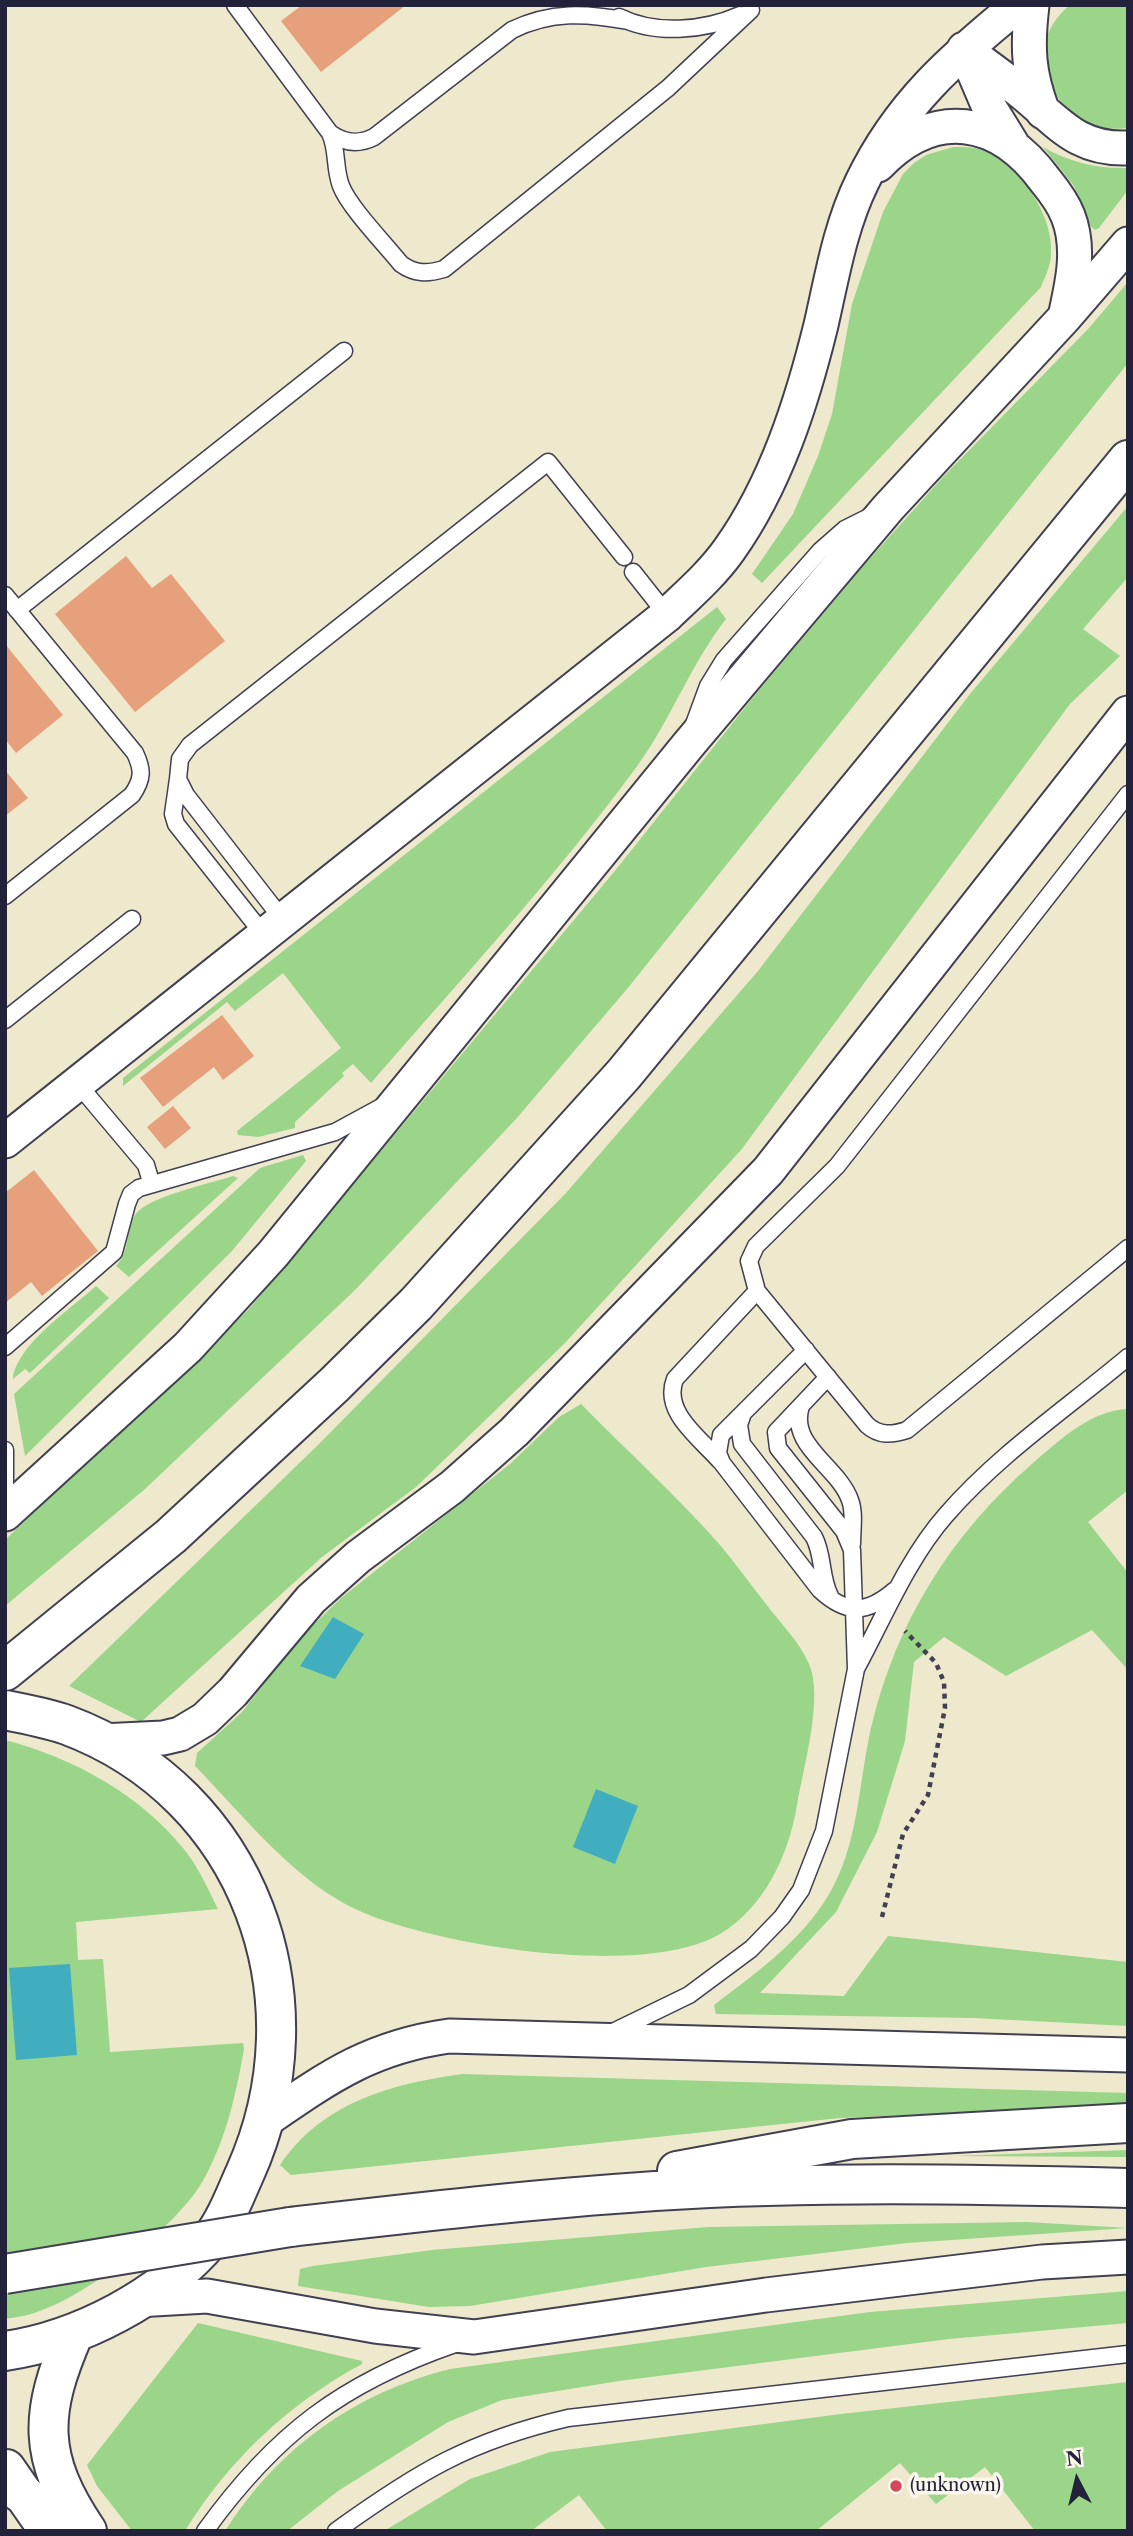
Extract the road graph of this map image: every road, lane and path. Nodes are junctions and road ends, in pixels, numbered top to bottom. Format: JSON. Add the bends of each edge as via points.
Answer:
{"nodes":[{"id":1,"x":235,"y":5,"type":"edge"},
{"id":2,"x":599,"y":5,"type":"edge"},
{"id":3,"x":1018,"y":5,"type":"edge"},
{"id":4,"x":1031,"y":5,"type":"edge"},
{"id":5,"x":754,"y":8,"type":"edge"},
{"id":6,"x":628,"y":21,"type":"junction"},
{"id":7,"x":964,"y":49,"type":"junction"},
{"id":8,"x":1043,"y":112,"type":"junction"},
{"id":9,"x":330,"y":133,"type":"junction"},
{"id":10,"x":1012,"y":144,"type":"junction"},
{"id":11,"x":1128,"y":148,"type":"edge"},
{"id":12,"x":862,"y":182,"type":"junction"},
{"id":13,"x":1128,"y":244,"type":"edge"},
{"id":14,"x":1065,"y":317,"type":"junction"},
{"id":15,"x":344,"y":351,"type":"dead end"},
{"id":16,"x":1128,"y":460,"type":"edge"},
{"id":17,"x":624,"y":557,"type":"dead end"},
{"id":18,"x":633,"y":572,"type":"dead end"},
{"id":19,"x":5,"y":595,"type":"edge"},
{"id":20,"x":17,"y":610,"type":"junction"},
{"id":21,"x":667,"y":615,"type":"junction"},
{"id":22,"x":1128,"y":713,"type":"edge"},
{"id":23,"x":178,"y":779,"type":"junction"},
{"id":24,"x":1128,"y":794,"type":"edge"},
{"id":25,"x":5,"y":896,"type":"edge"},
{"id":26,"x":132,"y":919,"type":"dead end"},
{"id":27,"x":273,"y":927,"type":"junction"},
{"id":28,"x":5,"y":1020,"type":"edge"},
{"id":29,"x":77,"y":1083,"type":"junction"},
{"id":30,"x":404,"y":1092,"type":"junction"},
{"id":31,"x":5,"y":1141,"type":"edge"},
{"id":32,"x":151,"y":1182,"type":"junction"},
{"id":33,"x":1128,"y":1248,"type":"edge"},
{"id":34,"x":757,"y":1291,"type":"junction"},
{"id":35,"x":5,"y":1347,"type":"edge"},
{"id":36,"x":806,"y":1350,"type":"junction"},
{"id":37,"x":1125,"y":1364,"type":"edge"},
{"id":38,"x":828,"y":1377,"type":"junction"},
{"id":39,"x":801,"y":1406,"type":"junction"},
{"id":40,"x":743,"y":1413,"type":"junction"},
{"id":41,"x":5,"y":1450,"type":"edge"},
{"id":42,"x":723,"y":1463,"type":"junction"},
{"id":43,"x":5,"y":1484,"type":"edge"},
{"id":44,"x":5,"y":1514,"type":"edge"},
{"id":45,"x":852,"y":1550,"type":"junction"},
{"id":46,"x":901,"y":1586,"type":"junction"},
{"id":47,"x":836,"y":1605,"type":"junction"},
{"id":48,"x":853,"y":1609,"type":"junction"},
{"id":49,"x":883,"y":1618,"type":"junction"},
{"id":50,"x":16,"y":1661,"type":"edge"},
{"id":51,"x":856,"y":1669,"type":"junction"},
{"id":52,"x":5,"y":1710,"type":"edge"},
{"id":53,"x":101,"y":1741,"type":"junction"},
{"id":54,"x":882,"y":1917,"type":"dead end"},
{"id":55,"x":589,"y":2040,"type":"junction"},
{"id":56,"x":1128,"y":2055,"type":"edge"},
{"id":57,"x":266,"y":2120,"type":"junction"},
{"id":58,"x":1128,"y":2123,"type":"edge"},
{"id":59,"x":1128,"y":2188,"type":"edge"},
{"id":60,"x":496,"y":2204,"type":"junction"},
{"id":61,"x":1128,"y":2258,"type":"edge"},
{"id":62,"x":5,"y":2274,"type":"edge"},
{"id":63,"x":136,"y":2300,"type":"junction"},
{"id":64,"x":74,"y":2333,"type":"junction"},
{"id":65,"x":474,"y":2337,"type":"junction"},
{"id":66,"x":5,"y":2351,"type":"edge"},
{"id":67,"x":1128,"y":2354,"type":"edge"},
{"id":68,"x":12,"y":2483,"type":"edge"},
{"id":69,"x":49,"y":2531,"type":"edge"},
{"id":70,"x":87,"y":2531,"type":"edge"},
{"id":71,"x":205,"y":2531,"type":"edge"},
{"id":72,"x":336,"y":2531,"type":"edge"}],
"edges":[{"from":1,"to":9,"type":"lane"},
{"from":2,"to":6,"type":"lane"},
{"from":3,"to":7,"type":"street"},
{"from":4,"to":8,"type":"street","via":[[1031,82]]},
{"from":5,"to":6,"type":"lane","via":[[722,23],[691,28],[659,28]]},
{"from":5,"to":9,"type":"lane","via":[[668,88],[444,269],[433,273],[401,264],[344,192]]},
{"from":6,"to":9,"type":"lane","via":[[581,13],[532,20],[512,30],[374,137],[352,142]]},
{"from":7,"to":8,"type":"street"},
{"from":7,"to":10,"type":"street"},
{"from":7,"to":12,"type":"street","via":[[896,122]]},
{"from":8,"to":11,"type":"street","via":[[1085,142]]},
{"from":10,"to":12,"type":"street","via":[[978,128],[925,133],[883,159]]},
{"from":10,"to":14,"type":"street","via":[[1037,169],[1069,217],[1074,260]]},
{"from":12,"to":21,"type":"street","via":[[849,212],[793,419],[771,477],[728,552]]},
{"from":13,"to":14,"type":"street"},
{"from":14,"to":30,"type":"street","via":[[888,508]]},
{"from":15,"to":20,"type":"lane"},
{"from":16,"to":50,"type":"main road","via":[[624,1074],[425,1294],[171,1536]]},
{"from":17,"to":23,"type":"lane","via":[[548,462],[190,746],[180,760]]},
{"from":18,"to":21,"type":"lane"},
{"from":19,"to":20,"type":"lane"},
{"from":20,"to":25,"type":"lane","via":[[135,753],[142,769],[132,795]]},
{"from":21,"to":27,"type":"street"},
{"from":22,"to":53,"type":"street","via":[[768,1171],[514,1432],[310,1599],[205,1719],[163,1738]]},
{"from":23,"to":27,"type":"lane"},
{"from":23,"to":27,"type":"lane","via":[[176,824]]},
{"from":24,"to":34,"type":"lane","via":[[836,1166],[756,1247],[749,1261]]},
{"from":26,"to":28,"type":"lane"},
{"from":27,"to":29,"type":"street"},
{"from":29,"to":31,"type":"street"},
{"from":29,"to":32,"type":"lane","via":[[146,1165]]},
{"from":30,"to":32,"type":"lane","via":[[335,1132]]},
{"from":30,"to":44,"type":"street","via":[[273,1254],[188,1347]]},
{"from":32,"to":35,"type":"lane","via":[[131,1194],[114,1252]]},
{"from":33,"to":38,"type":"lane","via":[[906,1430],[894,1434],[872,1429]]},
{"from":34,"to":36,"type":"lane"},
{"from":34,"to":42,"type":"lane","via":[[675,1379],[671,1390],[676,1412]]},
{"from":36,"to":38,"type":"lane"},
{"from":36,"to":40,"type":"lane"},
{"from":37,"to":46,"type":"lane","via":[[989,1470],[944,1516]]},
{"from":38,"to":39,"type":"lane"},
{"from":39,"to":45,"type":"lane","via":[[797,1418],[803,1438],[850,1500]]},
{"from":39,"to":45,"type":"lane","via":[[776,1432],[778,1448],[844,1531]]},
{"from":40,"to":42,"type":"lane","via":[[718,1442]]},
{"from":40,"to":47,"type":"lane","via":[[739,1425],[742,1444],[814,1537],[825,1584]]},
{"from":41,"to":43,"type":"lane"},
{"from":42,"to":47,"type":"lane"},
{"from":45,"to":48,"type":"lane"},
{"from":46,"to":48,"type":"lane","via":[[881,1601]]},
{"from":46,"to":49,"type":"lane"},
{"from":47,"to":48,"type":"lane"},
{"from":48,"to":51,"type":"lane"},
{"from":49,"to":51,"type":"lane"},
{"from":49,"to":54,"type":"path","via":[[904,1629],[936,1663],[944,1682],[945,1708],[928,1795],[903,1834]]},
{"from":51,"to":55,"type":"lane","via":[[816,1857],[782,1917],[751,1949],[689,1995],[636,2024]]},
{"from":52,"to":53,"type":"main road","via":[[67,1725]]},
{"from":53,"to":57,"type":"main road","via":[[137,1762],[193,1812],[230,1860],[249,1895],[264,1934],[276,1993],[277,2042]]},
{"from":55,"to":56,"type":"street"},
{"from":55,"to":57,"type":"street","via":[[449,2036],[410,2042],[349,2065]]},
{"from":57,"to":63,"type":"main road","via":[[225,2218],[212,2237],[164,2283]]},
{"from":58,"to":60,"type":"main road","via":[[852,2139]]},
{"from":59,"to":60,"type":"main road","via":[[796,2185]]},
{"from":60,"to":62,"type":"main road","bridge":true,"via":[[290,2227]]},
{"from":61,"to":65,"type":"street","via":[[1042,2262],[807,2290]]},
{"from":63,"to":64,"type":"main road"},
{"from":63,"to":65,"type":"street","via":[[207,2296],[375,2326]]},
{"from":64,"to":66,"type":"main road"},
{"from":64,"to":70,"type":"main road","via":[[51,2391],[47,2421],[57,2475]]},
{"from":65,"to":71,"type":"lane","via":[[344,2392],[267,2456]]},
{"from":67,"to":72,"type":"lane","via":[[568,2418],[468,2448],[392,2491]]},
{"from":68,"to":69,"type":"main road"}]}
